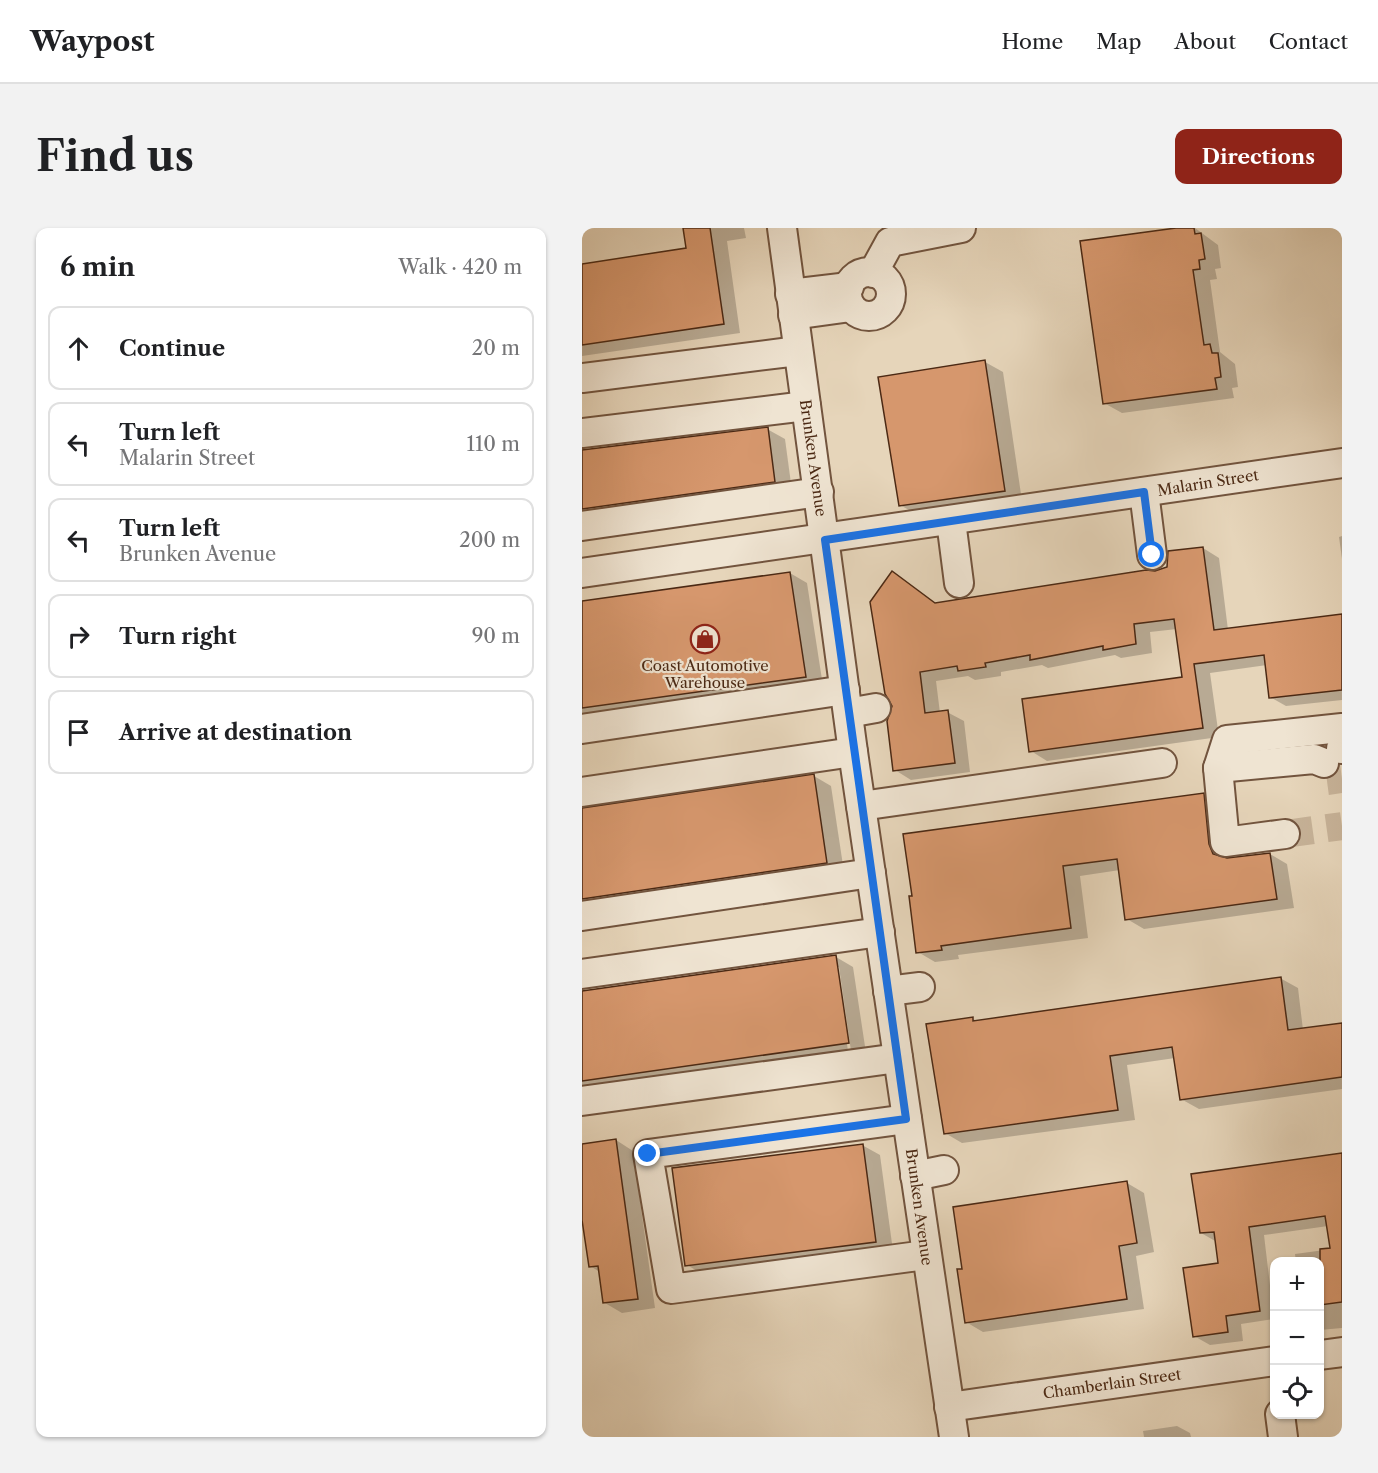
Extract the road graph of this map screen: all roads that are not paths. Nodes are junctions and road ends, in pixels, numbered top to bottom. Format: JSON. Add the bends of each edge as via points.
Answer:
{"nodes":[{"id":1,"x":782,"y":228,"type":"edge"},
{"id":2,"x":961,"y":228,"type":"edge"},
{"id":3,"x":873,"y":273,"type":"junction"},
{"id":4,"x":850,"y":297,"type":"junction"},
{"id":5,"x":792,"y":304,"type":"junction"},
{"id":6,"x":798,"y":351,"type":"junction"},
{"id":7,"x":582,"y":378,"type":"edge"},
{"id":8,"x":806,"y":406,"type":"junction"},
{"id":9,"x":582,"y":433,"type":"edge"},
{"id":10,"x":1342,"y":463,"type":"edge"},
{"id":11,"x":819,"y":492,"type":"junction"},
{"id":12,"x":1144,"y":492,"type":"junction"},
{"id":13,"x":951,"y":521,"type":"junction"},
{"id":14,"x":582,"y":526,"type":"edge"},
{"id":15,"x":825,"y":540,"type":"junction"},
{"id":16,"x":1152,"y":555,"type":"dead end"},
{"id":17,"x":582,"y":573,"type":"edge"},
{"id":18,"x":959,"y":583,"type":"dead end"},
{"id":19,"x":847,"y":702,"type":"junction"},
{"id":20,"x":876,"y":708,"type":"dead end"},
{"id":21,"x":1342,"y":728,"type":"edge"},
{"id":22,"x":582,"y":729,"type":"edge"},
{"id":23,"x":853,"y":752,"type":"junction"},
{"id":24,"x":1325,"y":758,"type":"edge"},
{"id":25,"x":1162,"y":763,"type":"dead end"},
{"id":26,"x":582,"y":792,"type":"edge"},
{"id":27,"x":861,"y":806,"type":"junction"},
{"id":28,"x":1285,"y":834,"type":"tunnel mouth"},
{"id":29,"x":871,"y":873,"type":"junction"},
{"id":30,"x":582,"y":916,"type":"edge"},
{"id":31,"x":880,"y":932,"type":"junction"},
{"id":32,"x":582,"y":974,"type":"edge"},
{"id":33,"x":920,"y":987,"type":"dead end"},
{"id":34,"x":888,"y":991,"type":"junction"},
{"id":35,"x":898,"y":1058,"type":"junction"},
{"id":36,"x":582,"y":1101,"type":"edge"},
{"id":37,"x":906,"y":1119,"type":"junction"},
{"id":38,"x":944,"y":1170,"type":"dead end"},
{"id":39,"x":915,"y":1176,"type":"junction"},
{"id":40,"x":926,"y":1256,"type":"junction"},
{"id":41,"x":1342,"y":1352,"type":"edge"},
{"id":42,"x":1324,"y":1354,"type":"edge"},
{"id":43,"x":1270,"y":1363,"type":"edge"},
{"id":44,"x":949,"y":1407,"type":"junction"},
{"id":45,"x":1281,"y":1419,"type":"edge"},
{"id":46,"x":954,"y":1437,"type":"edge"},
{"id":47,"x":1283,"y":1437,"type":"edge"}],
"edges":[{"from":1,"to":5,"type":"street","name":"Brunken Avenue"},
{"from":2,"to":3,"type":"street","via":[[890,242]]},
{"from":3,"to":4,"type":"street","via":[[856,277]]},
{"from":3,"to":4,"type":"street","via":[[890,285],[888,306],[883,312],[870,316],[856,312]]},
{"from":4,"to":5,"type":"street"},
{"from":5,"to":6,"type":"street","name":"Brunken Avenue"},
{"from":6,"to":7,"type":"street"},
{"from":6,"to":8,"type":"street","name":"Brunken Avenue"},
{"from":8,"to":9,"type":"street"},
{"from":8,"to":11,"type":"street","name":"Brunken Avenue"},
{"from":10,"to":12,"type":"street","name":"Malarin Street"},
{"from":11,"to":14,"type":"street"},
{"from":11,"to":15,"type":"street","name":"Brunken Avenue"},
{"from":12,"to":13,"type":"street","name":"Malarin Street"},
{"from":12,"to":16,"type":"street"},
{"from":13,"to":15,"type":"street","name":"Malarin Street"},
{"from":13,"to":18,"type":"street"},
{"from":15,"to":17,"type":"street","name":"Malarin Street"},
{"from":15,"to":19,"type":"street","name":"Brunken Avenue"},
{"from":19,"to":20,"type":"street"},
{"from":19,"to":22,"type":"street"},
{"from":19,"to":23,"type":"street","name":"Brunken Avenue"},
{"from":21,"to":24,"type":"street"},
{"from":23,"to":26,"type":"street"},
{"from":23,"to":27,"type":"street","name":"Brunken Avenue"},
{"from":24,"to":28,"type":"street","via":[[1218,768],[1226,842]]},
{"from":25,"to":27,"type":"street"},
{"from":27,"to":29,"type":"street","name":"Brunken Avenue"},
{"from":29,"to":30,"type":"street"},
{"from":29,"to":31,"type":"street","name":"Brunken Avenue"},
{"from":31,"to":32,"type":"street"},
{"from":31,"to":34,"type":"street","name":"Brunken Avenue"},
{"from":33,"to":34,"type":"street"},
{"from":34,"to":35,"type":"street","name":"Brunken Avenue"},
{"from":35,"to":36,"type":"street"},
{"from":35,"to":37,"type":"street","name":"Brunken Avenue"},
{"from":37,"to":39,"type":"street","name":"Brunken Avenue"},
{"from":37,"to":40,"type":"street","via":[[648,1154],[671,1289]]},
{"from":38,"to":39,"type":"street"},
{"from":39,"to":40,"type":"street","name":"Brunken Avenue"},
{"from":40,"to":44,"type":"street","name":"Brunken Avenue"},
{"from":41,"to":42,"type":"street"},
{"from":43,"to":44,"type":"street","name":"Chamberlain Street"},
{"from":44,"to":46,"type":"street","name":"Brunken Avenue"},
{"from":45,"to":47,"type":"street"}]}
